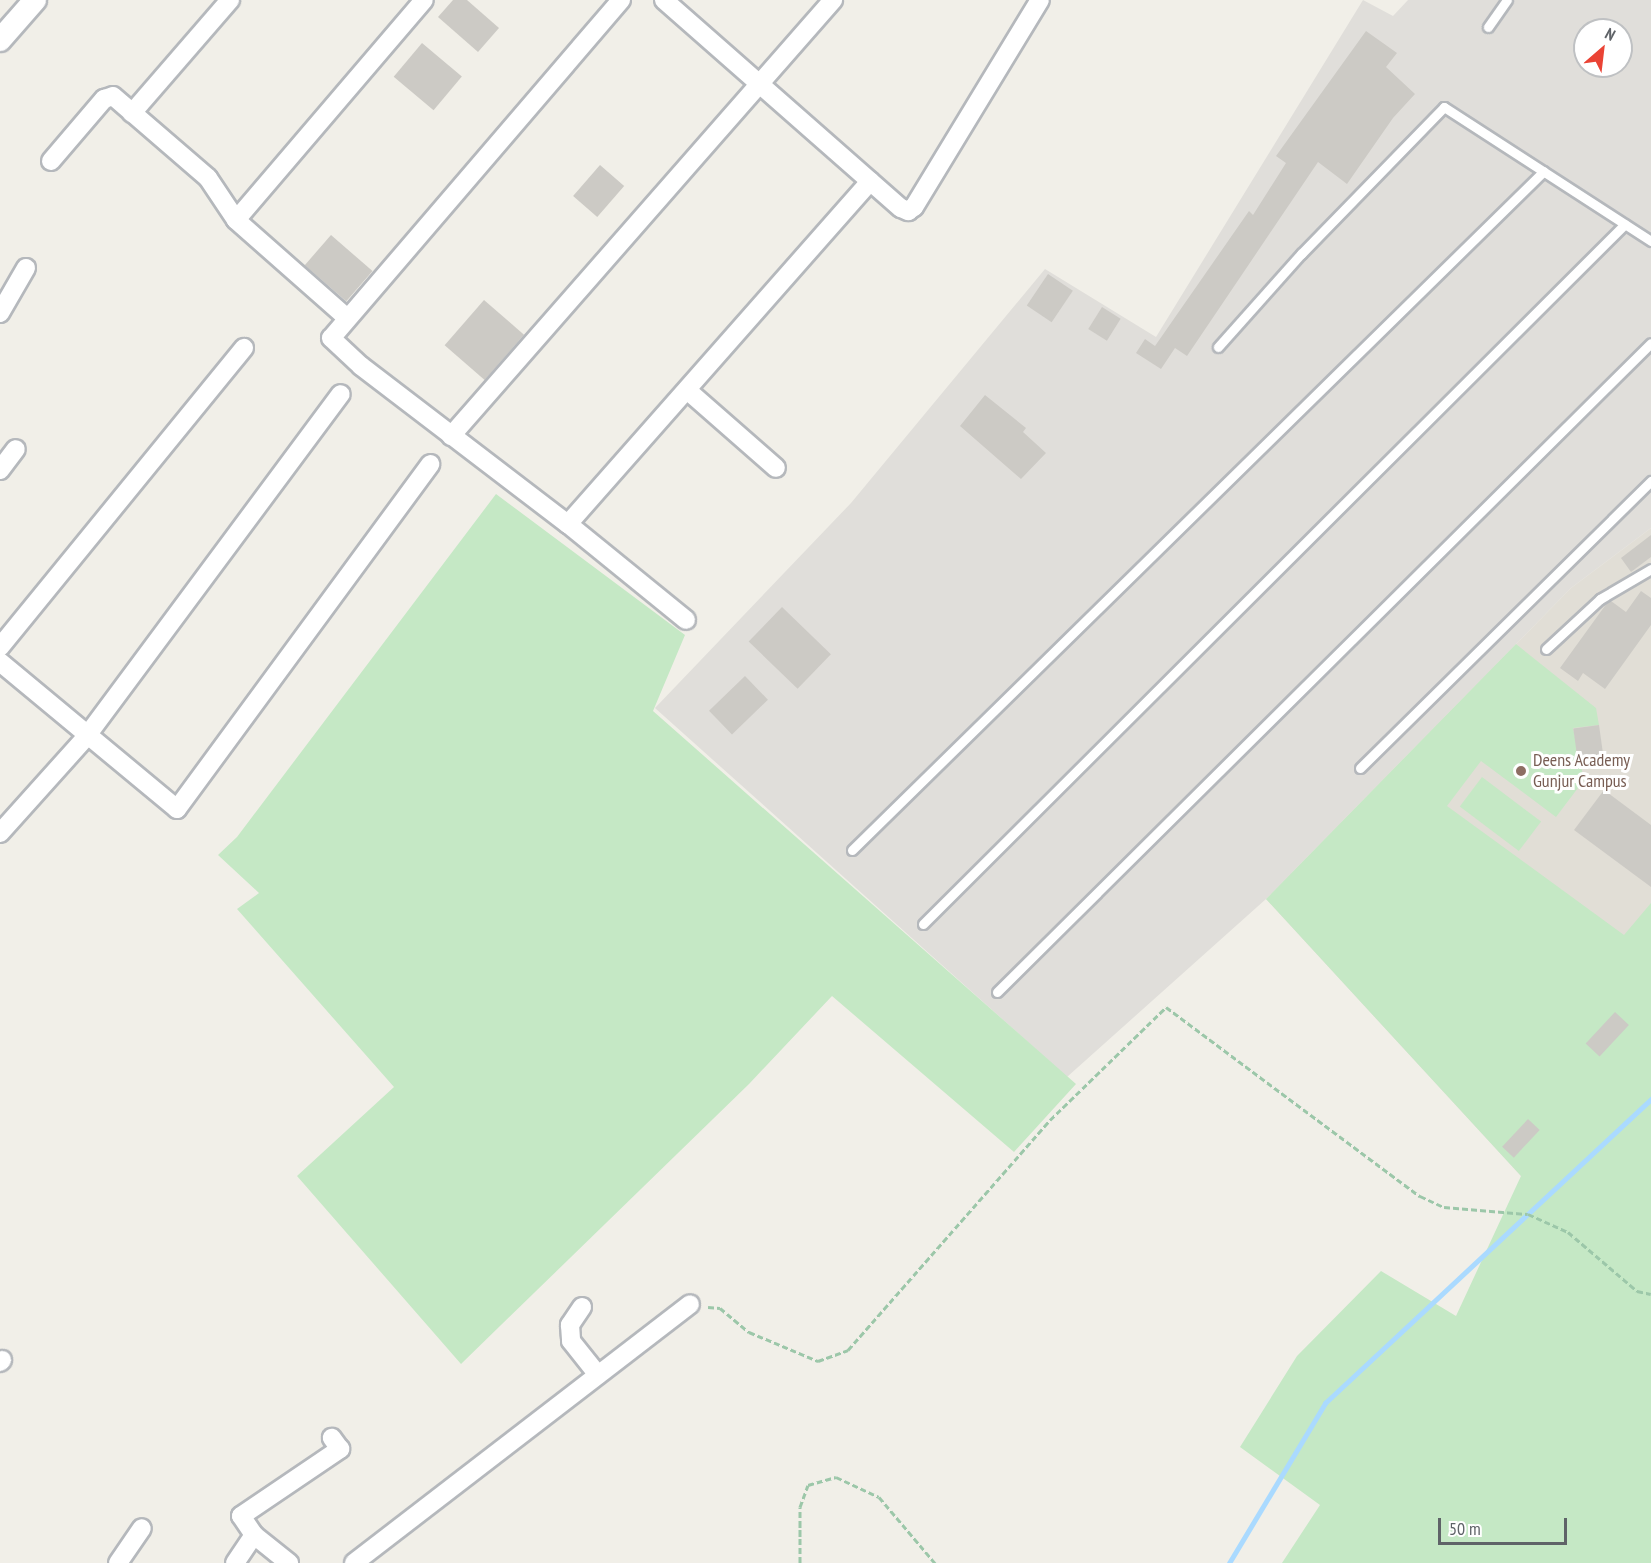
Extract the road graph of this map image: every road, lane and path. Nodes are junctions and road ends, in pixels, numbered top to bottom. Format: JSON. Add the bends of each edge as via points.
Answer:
{"nodes":[{"id":1,"x":35,"y":0,"type":"edge"},
{"id":2,"x":230,"y":0,"type":"edge"},
{"id":3,"x":424,"y":0,"type":"edge"},
{"id":4,"x":621,"y":0,"type":"edge"},
{"id":5,"x":664,"y":0,"type":"edge"},
{"id":6,"x":833,"y":0,"type":"edge"},
{"id":7,"x":1040,"y":0,"type":"edge"},
{"id":8,"x":1507,"y":0,"type":"edge"},
{"id":9,"x":1488,"y":27,"type":"dead end"},
{"id":10,"x":0,"y":40,"type":"edge"},
{"id":11,"x":760,"y":84,"type":"junction"},
{"id":12,"x":132,"y":113,"type":"junction"},
{"id":13,"x":51,"y":161,"type":"dead end"},
{"id":14,"x":1544,"y":171,"type":"junction"},
{"id":15,"x":870,"y":181,"type":"junction"},
{"id":16,"x":236,"y":220,"type":"junction"},
{"id":17,"x":1625,"y":224,"type":"junction"},
{"id":18,"x":1651,"y":241,"type":"edge"},
{"id":19,"x":26,"y":268,"type":"dead end"},
{"id":20,"x":0,"y":313,"type":"edge"},
{"id":21,"x":346,"y":317,"type":"junction"},
{"id":22,"x":1651,"y":343,"type":"edge"},
{"id":23,"x":1218,"y":347,"type":"dead end"},
{"id":24,"x":244,"y":348,"type":"dead end"},
{"id":25,"x":687,"y":390,"type":"junction"},
{"id":26,"x":341,"y":394,"type":"dead end"},
{"id":27,"x":451,"y":436,"type":"junction"},
{"id":28,"x":16,"y":449,"type":"dead end"},
{"id":29,"x":430,"y":464,"type":"dead end"},
{"id":30,"x":776,"y":468,"type":"dead end"},
{"id":31,"x":0,"y":470,"type":"edge"},
{"id":32,"x":1651,"y":481,"type":"edge"},
{"id":33,"x":568,"y":524,"type":"junction"},
{"id":34,"x":1651,"y":569,"type":"edge"},
{"id":35,"x":686,"y":620,"type":"dead end"},
{"id":36,"x":0,"y":647,"type":"edge"},
{"id":37,"x":1546,"y":649,"type":"dead end"},
{"id":38,"x":0,"y":662,"type":"edge"},
{"id":39,"x":86,"y":737,"type":"junction"},
{"id":40,"x":1360,"y":768,"type":"dead end"},
{"id":41,"x":0,"y":833,"type":"edge"},
{"id":42,"x":852,"y":850,"type":"dead end"},
{"id":43,"x":923,"y":924,"type":"dead end"},
{"id":44,"x":997,"y":992,"type":"dead end"},
{"id":45,"x":1651,"y":1294,"type":"edge"},
{"id":46,"x":690,"y":1304,"type":"joint"},
{"id":47,"x":582,"y":1307,"type":"dead end"},
{"id":48,"x":598,"y":1375,"type":"junction"},
{"id":49,"x":332,"y":1438,"type":"dead end"},
{"id":50,"x":142,"y":1528,"type":"dead end"},
{"id":51,"x":254,"y":1535,"type":"junction"},
{"id":52,"x":118,"y":1563,"type":"edge"},
{"id":53,"x":235,"y":1563,"type":"edge"},
{"id":54,"x":289,"y":1563,"type":"edge"},
{"id":55,"x":354,"y":1563,"type":"edge"},
{"id":56,"x":800,"y":1563,"type":"edge"},
{"id":57,"x":935,"y":1563,"type":"edge"}],
"edges":[{"from":1,"to":10,"type":"street"},
{"from":2,"to":12,"type":"street"},
{"from":3,"to":16,"type":"street"},
{"from":4,"to":21,"type":"street"},
{"from":5,"to":11,"type":"street"},
{"from":6,"to":11,"type":"street"},
{"from":7,"to":15,"type":"street","via":[[914,207],[901,208]]},
{"from":8,"to":9,"type":"lane"},
{"from":11,"to":15,"type":"street"},
{"from":11,"to":27,"type":"street"},
{"from":12,"to":13,"type":"street","via":[[108,96]]},
{"from":12,"to":16,"type":"street","via":[[208,178]]},
{"from":14,"to":17,"type":"lane"},
{"from":14,"to":23,"type":"lane","via":[[1444,107],[1301,254]]},
{"from":14,"to":42,"type":"lane"},
{"from":15,"to":25,"type":"street"},
{"from":16,"to":21,"type":"street"},
{"from":17,"to":18,"type":"lane"},
{"from":17,"to":43,"type":"lane"},
{"from":19,"to":20,"type":"street"},
{"from":21,"to":27,"type":"street","via":[[332,333],[334,343]]},
{"from":22,"to":44,"type":"lane"},
{"from":24,"to":36,"type":"street"},
{"from":25,"to":30,"type":"street"},
{"from":25,"to":33,"type":"street"},
{"from":26,"to":39,"type":"street"},
{"from":27,"to":33,"type":"street"},
{"from":28,"to":31,"type":"street"},
{"from":29,"to":39,"type":"street","via":[[177,809]]},
{"from":32,"to":40,"type":"lane"},
{"from":33,"to":35,"type":"street"},
{"from":34,"to":37,"type":"lane","via":[[1600,599]]},
{"from":38,"to":39,"type":"street"},
{"from":39,"to":41,"type":"street"},
{"from":45,"to":46,"type":"path","via":[[1637,1291],[1568,1232],[1528,1214],[1444,1207],[1420,1196],[1166,1007],[1050,1120],[848,1350],[818,1361],[749,1332],[720,1308]]},
{"from":46,"to":48,"type":"street"},
{"from":47,"to":48,"type":"street","via":[[570,1325],[571,1341]]},
{"from":48,"to":55,"type":"street"},
{"from":49,"to":51,"type":"street","via":[[340,1449],[241,1516]]},
{"from":50,"to":52,"type":"street"},
{"from":51,"to":53,"type":"street"},
{"from":51,"to":54,"type":"street"},
{"from":56,"to":57,"type":"path","via":[[800,1507],[808,1485],[836,1477],[879,1497]]}]}
